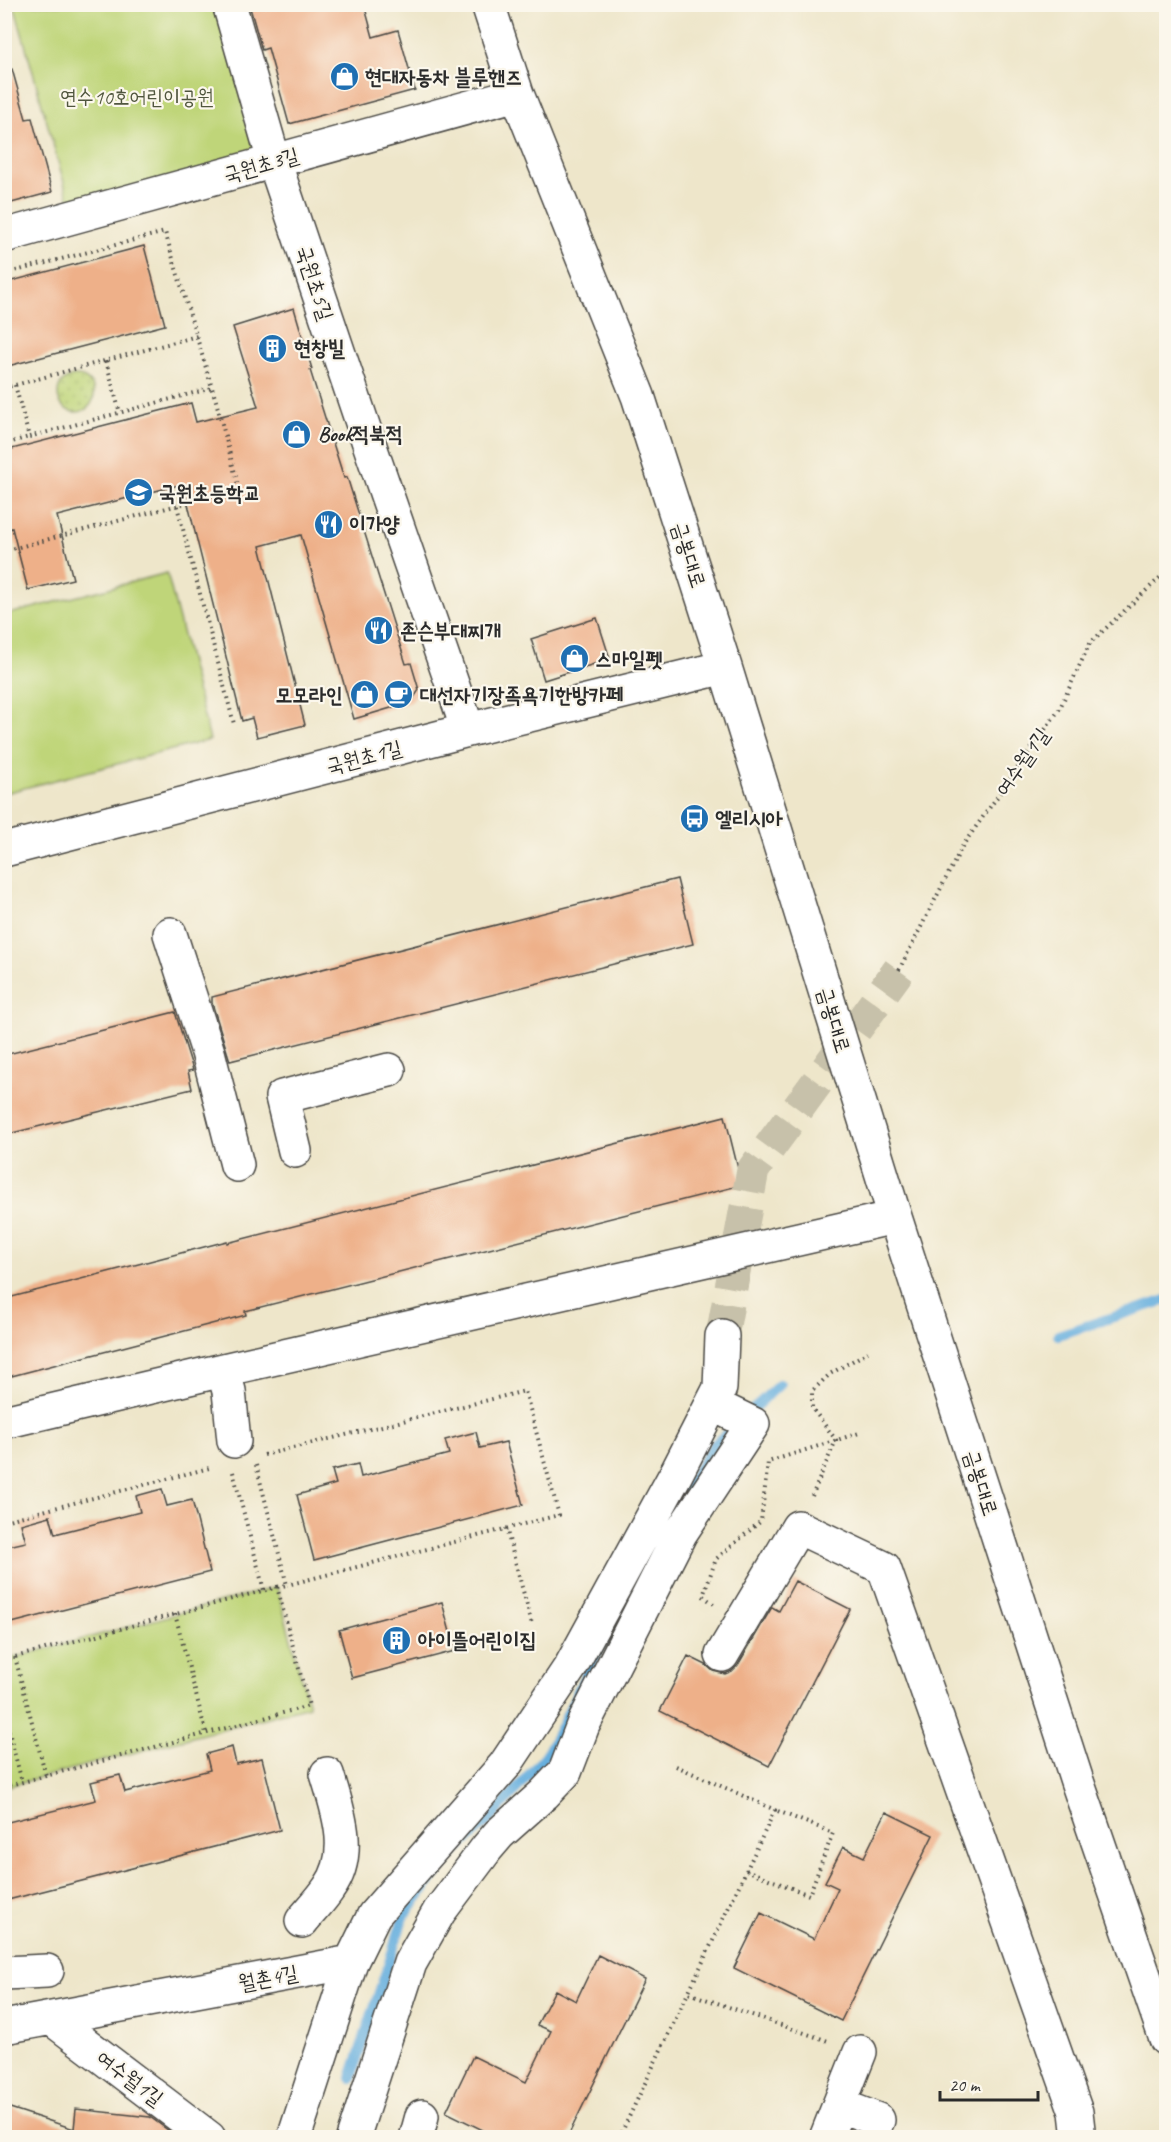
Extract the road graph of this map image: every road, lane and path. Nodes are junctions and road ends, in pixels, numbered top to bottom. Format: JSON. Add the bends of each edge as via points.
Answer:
{"nodes":[{"id":1,"x":229,"y":4,"type":"edge"},
{"id":2,"x":488,"y":4,"type":"edge"},
{"id":3,"x":517,"y":94,"type":"junction"},
{"id":4,"x":274,"y":161,"type":"junction"},
{"id":5,"x":4,"y":236,"type":"edge"},
{"id":6,"x":4,"y":274,"type":"edge"},
{"id":7,"x":197,"y":336,"type":"junction"},
{"id":8,"x":106,"y":361,"type":"junction"},
{"id":9,"x":15,"y":385,"type":"junction"},
{"id":10,"x":4,"y":388,"type":"edge"},
{"id":11,"x":212,"y":388,"type":"junction"},
{"id":12,"x":120,"y":413,"type":"junction"},
{"id":13,"x":29,"y":437,"type":"junction"},
{"id":14,"x":4,"y":441,"type":"edge"},
{"id":15,"x":177,"y":506,"type":"junction"},
{"id":16,"x":4,"y":551,"type":"edge"},
{"id":17,"x":1167,"y":572,"type":"edge"},
{"id":18,"x":725,"y":667,"type":"junction"},
{"id":19,"x":234,"y":724,"type":"dead end"},
{"id":20,"x":468,"y":730,"type":"junction"},
{"id":21,"x":4,"y":850,"type":"edge"},
{"id":22,"x":170,"y":934,"type":"dead end"},
{"id":23,"x":899,"y":970,"type":"tunnel mouth"},
{"id":24,"x":389,"y":1070,"type":"dead end"},
{"id":25,"x":295,"y":1151,"type":"dead end"},
{"id":26,"x":237,"y":1166,"type":"dead end"},
{"id":27,"x":895,"y":1217,"type":"junction"},
{"id":28,"x":722,"y":1336,"type":"tunnel mouth"},
{"id":29,"x":868,"y":1352,"type":"dead end"},
{"id":30,"x":223,"y":1370,"type":"junction"},
{"id":31,"x":525,"y":1391,"type":"dead end"},
{"id":32,"x":712,"y":1404,"type":"junction"},
{"id":33,"x":4,"y":1422,"type":"edge"},
{"id":34,"x":859,"y":1433,"type":"dead end"},
{"id":35,"x":836,"y":1440,"type":"junction"},
{"id":36,"x":240,"y":1454,"type":"junction"},
{"id":37,"x":798,"y":1527,"type":"junction"},
{"id":38,"x":506,"y":1528,"type":"junction"},
{"id":39,"x":287,"y":1585,"type":"junction"},
{"id":40,"x":277,"y":1587,"type":"junction"},
{"id":41,"x":264,"y":1590,"type":"junction"},
{"id":42,"x":175,"y":1614,"type":"junction"},
{"id":43,"x":742,"y":1623,"type":"junction"},
{"id":44,"x":532,"y":1624,"type":"dead end"},
{"id":45,"x":722,"y":1655,"type":"dead end"},
{"id":46,"x":15,"y":1657,"type":"junction"},
{"id":47,"x":4,"y":1660,"type":"edge"},
{"id":48,"x":4,"y":1713,"type":"edge"},
{"id":49,"x":206,"y":1732,"type":"junction"},
{"id":50,"x":676,"y":1766,"type":"dead end"},
{"id":51,"x":327,"y":1774,"type":"dead end"},
{"id":52,"x":46,"y":1776,"type":"junction"},
{"id":53,"x":22,"y":1782,"type":"junction"},
{"id":54,"x":4,"y":1787,"type":"edge"},
{"id":55,"x":775,"y":1810,"type":"junction"},
{"id":56,"x":746,"y":1870,"type":"junction"},
{"id":57,"x":302,"y":1921,"type":"dead end"},
{"id":58,"x":351,"y":1962,"type":"junction"},
{"id":59,"x":47,"y":1971,"type":"dead end"},
{"id":60,"x":4,"y":1973,"type":"edge"},
{"id":61,"x":688,"y":1993,"type":"junction"},
{"id":62,"x":51,"y":2018,"type":"junction"},
{"id":63,"x":4,"y":2028,"type":"edge"},
{"id":64,"x":1167,"y":2039,"type":"edge"},
{"id":65,"x":860,"y":2052,"type":"joint"},
{"id":66,"x":839,"y":2105,"type":"junction"},
{"id":67,"x":878,"y":2120,"type":"dead end"},
{"id":68,"x":209,"y":2138,"type":"edge"},
{"id":69,"x":294,"y":2138,"type":"edge"},
{"id":70,"x":353,"y":2138,"type":"edge"},
{"id":71,"x":619,"y":2138,"type":"edge"},
{"id":72,"x":826,"y":2138,"type":"edge"},
{"id":73,"x":1079,"y":2138,"type":"edge"}],
"edges":[{"from":1,"to":4,"type":"street","name":"국원초5길"},
{"from":2,"to":3,"type":"street","name":"금봉대로"},
{"from":3,"to":4,"type":"street","name":"국원초3길"},
{"from":3,"to":18,"type":"street","name":"금봉대로","via":[[638,396]]},
{"from":4,"to":5,"type":"street","name":"국원초3길"},
{"from":4,"to":20,"type":"street","name":"국원초5길"},
{"from":6,"to":7,"type":"path","via":[[165,232]]},
{"from":7,"to":8,"type":"path"},
{"from":7,"to":11,"type":"path"},
{"from":8,"to":9,"type":"path"},
{"from":8,"to":12,"type":"path"},
{"from":9,"to":10,"type":"path"},
{"from":9,"to":13,"type":"path"},
{"from":11,"to":12,"type":"path"},
{"from":11,"to":15,"type":"path","via":[[238,489]]},
{"from":12,"to":13,"type":"path"},
{"from":13,"to":14,"type":"path","via":[[5,444]]},
{"from":15,"to":16,"type":"path"},
{"from":15,"to":19,"type":"path"},
{"from":17,"to":23,"type":"path","name":"여수월1길","via":[[1090,643],[1059,710],[963,845]]},
{"from":18,"to":20,"type":"street","name":"국원초1길"},
{"from":18,"to":27,"type":"street","name":"금봉대로"},
{"from":20,"to":21,"type":"street","name":"국원초1길"},
{"from":22,"to":26,"type":"street","via":[[208,1052]]},
{"from":24,"to":25,"type":"street","via":[[282,1097]]},
{"from":27,"to":30,"type":"street"},
{"from":27,"to":64,"type":"street","name":"금봉대로","via":[[1077,1781]]},
{"from":28,"to":32,"type":"street","via":[[720,1388]]},
{"from":29,"to":35,"type":"path","via":[[830,1374],[812,1391],[812,1408]]},
{"from":30,"to":33,"type":"street"},
{"from":30,"to":36,"type":"street"},
{"from":31,"to":38,"type":"path","via":[[559,1515]]},
{"from":32,"to":58,"type":"street","via":[[572,1666],[505,1765],[374,1915]]},
{"from":32,"to":70,"type":"street","via":[[753,1424],[680,1534],[583,1725],[565,1772],[499,1834],[433,1922],[410,1963]]},
{"from":34,"to":35,"type":"path"},
{"from":35,"to":37,"type":"path"},
{"from":35,"to":43,"type":"path","via":[[768,1462],[760,1521],[717,1559],[703,1596]]},
{"from":36,"to":39,"type":"path"},
{"from":36,"to":41,"type":"path"},
{"from":37,"to":43,"type":"street"},
{"from":37,"to":73,"type":"street","via":[[884,1568],[1076,2112]]},
{"from":38,"to":39,"type":"path"},
{"from":38,"to":44,"type":"path"},
{"from":39,"to":40,"type":"path"},
{"from":40,"to":41,"type":"path"},
{"from":40,"to":49,"type":"path","via":[[309,1706]]},
{"from":41,"to":42,"type":"path"},
{"from":42,"to":46,"type":"path"},
{"from":42,"to":49,"type":"path"},
{"from":43,"to":45,"type":"street"},
{"from":46,"to":47,"type":"path"},
{"from":46,"to":52,"type":"path"},
{"from":48,"to":53,"type":"path"},
{"from":49,"to":52,"type":"path"},
{"from":50,"to":55,"type":"path"},
{"from":51,"to":57,"type":"street","via":[[341,1823],[342,1861],[331,1886]]},
{"from":52,"to":53,"type":"path"},
{"from":53,"to":54,"type":"path"},
{"from":55,"to":56,"type":"path"},
{"from":55,"to":56,"type":"path","via":[[833,1833],[809,1895]]},
{"from":56,"to":61,"type":"path"},
{"from":58,"to":62,"type":"street","name":"월촌4길"},
{"from":58,"to":69,"type":"street"},
{"from":59,"to":60,"type":"street"},
{"from":61,"to":65,"type":"path"},
{"from":61,"to":71,"type":"path"},
{"from":62,"to":63,"type":"street","name":"월촌4길"},
{"from":62,"to":68,"type":"street","name":"여수월1길"},
{"from":65,"to":66,"type":"street"},
{"from":66,"to":67,"type":"street"},
{"from":66,"to":72,"type":"street"}]}
